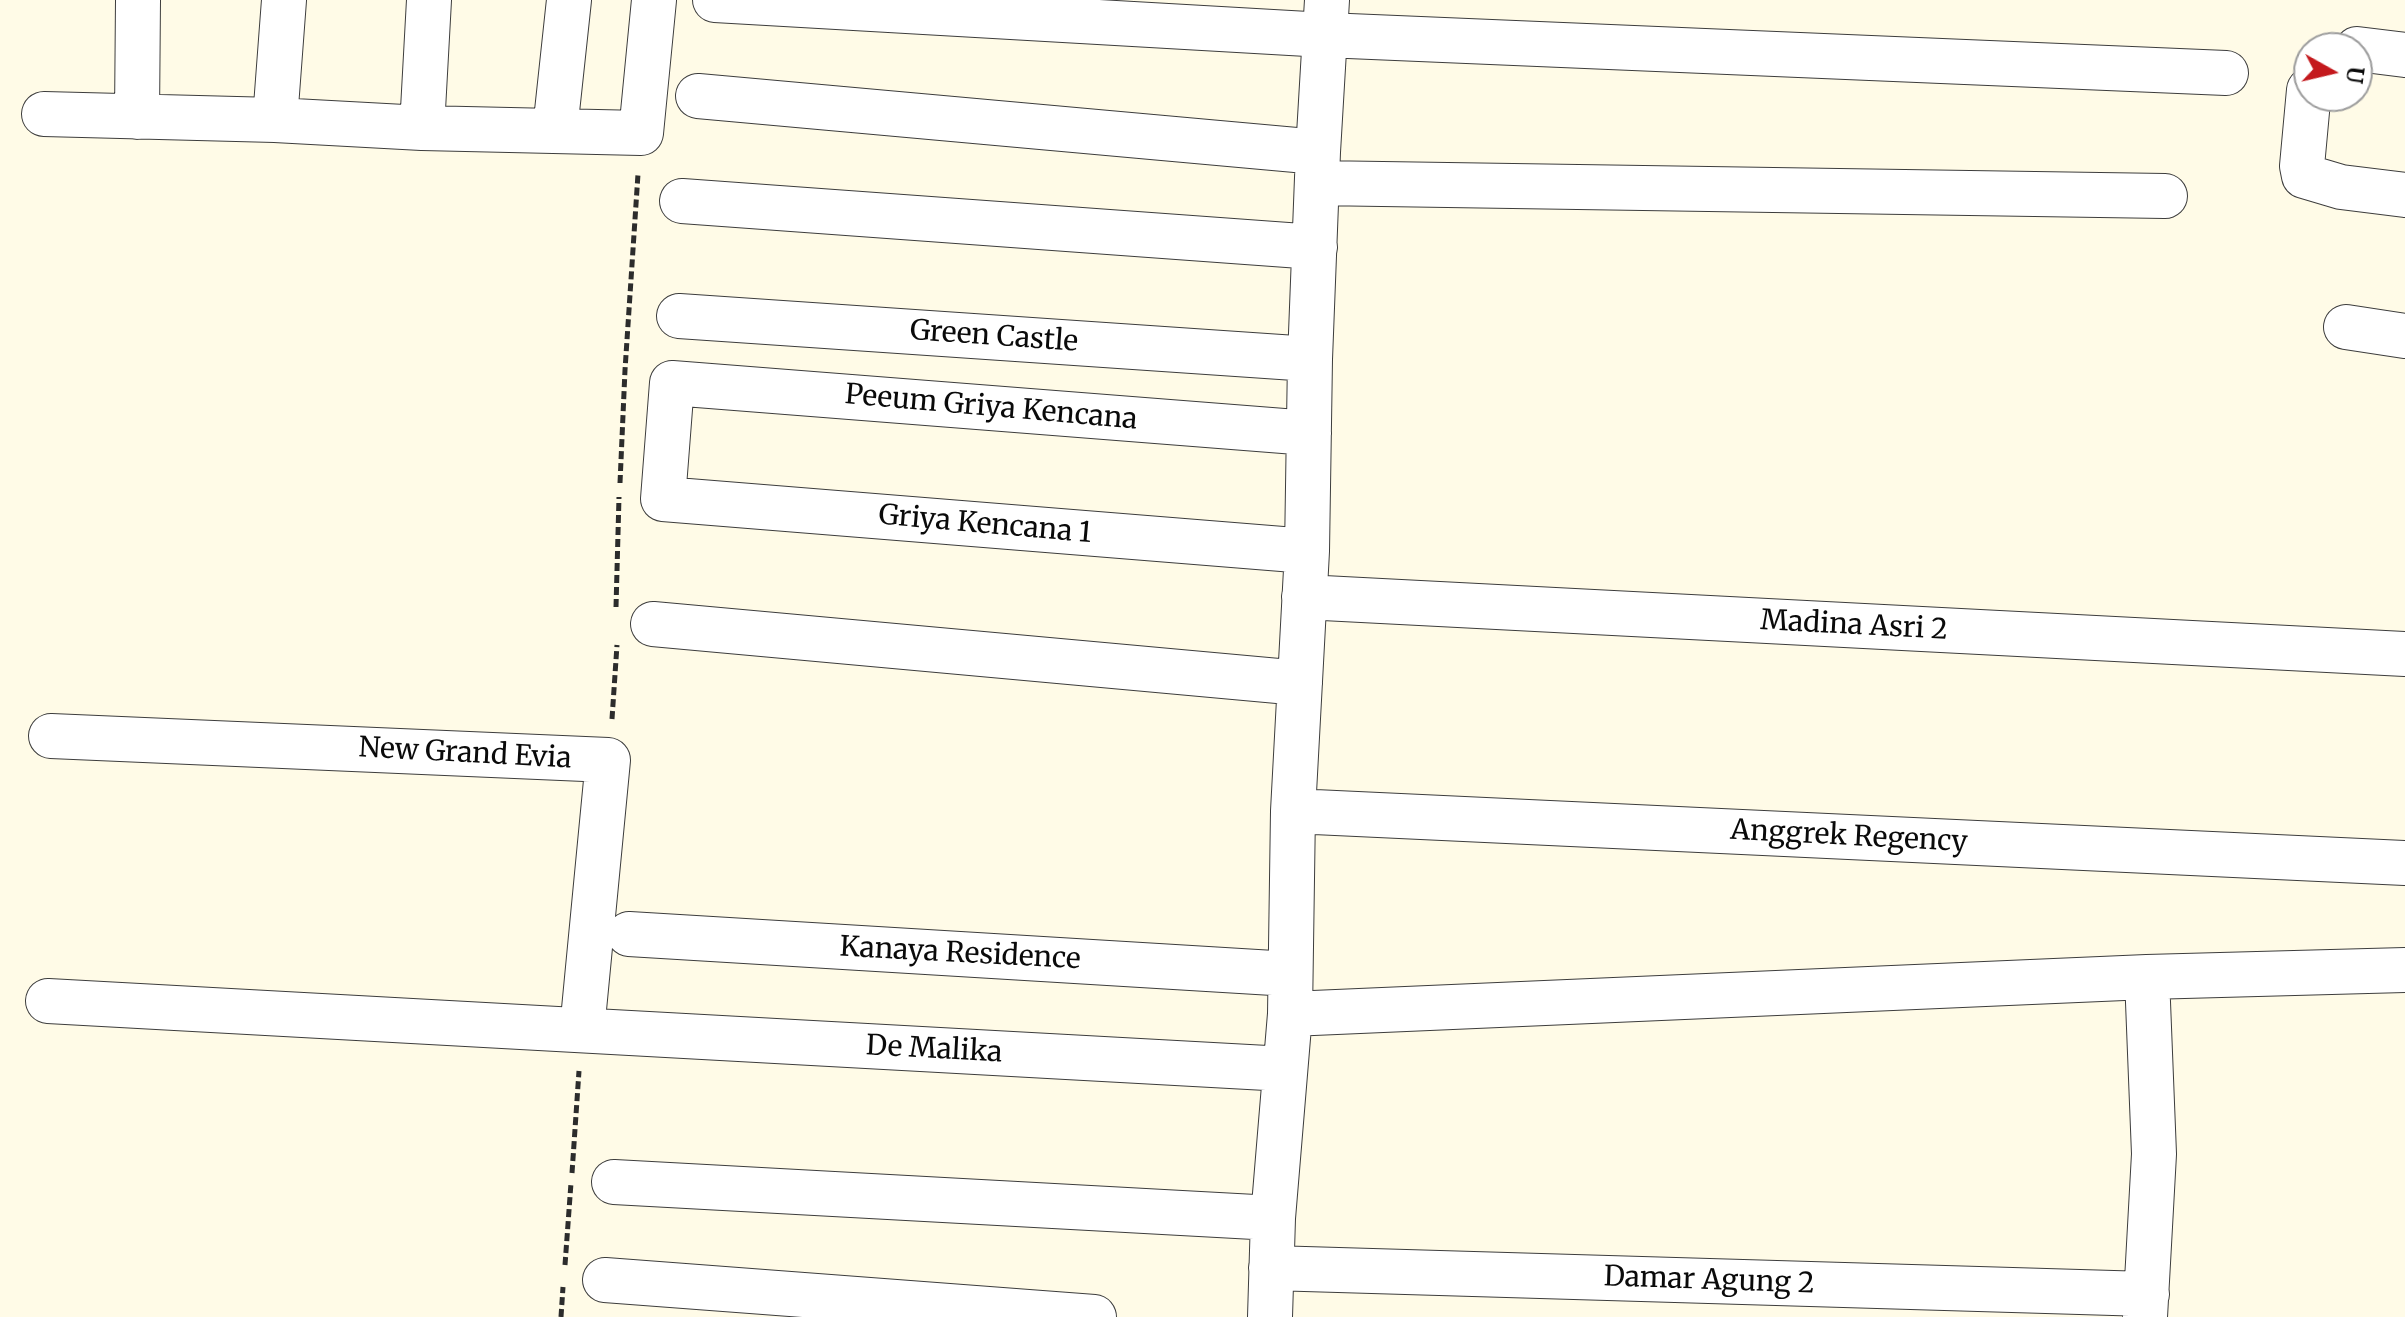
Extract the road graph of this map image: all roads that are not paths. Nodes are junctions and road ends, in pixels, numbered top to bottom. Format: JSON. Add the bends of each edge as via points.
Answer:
{"nodes":[{"id":1,"x":138,"y":0,"type":"edge"},
{"id":2,"x":284,"y":0,"type":"edge"},
{"id":3,"x":429,"y":0,"type":"edge"},
{"id":4,"x":569,"y":0,"type":"edge"},
{"id":5,"x":654,"y":0,"type":"edge"},
{"id":6,"x":715,"y":0,"type":"edge"},
{"id":7,"x":1326,"y":17,"type":"edge"},
{"id":8,"x":2373,"y":51,"type":"edge"},
{"id":9,"x":2405,"y":55,"type":"edge"},
{"id":10,"x":2226,"y":73,"type":"dead end"},
{"id":11,"x":698,"y":96,"type":"dead end"},
{"id":12,"x":2307,"y":112,"type":"edge"},
{"id":13,"x":44,"y":114,"type":"dead end"},
{"id":14,"x":137,"y":117,"type":"junction"},
{"id":15,"x":275,"y":120,"type":"junction"},
{"id":16,"x":422,"y":128,"type":"junction"},
{"id":17,"x":555,"y":130,"type":"junction"},
{"id":18,"x":1317,"y":167,"type":"junction"},
{"id":19,"x":2405,"y":195,"type":"edge"},
{"id":20,"x":2165,"y":196,"type":"dead end"},
{"id":21,"x":682,"y":201,"type":"dead end"},
{"id":22,"x":1315,"y":247,"type":"junction"},
{"id":23,"x":679,"y":316,"type":"dead end"},
{"id":24,"x":2346,"y":327,"type":"dead end"},
{"id":25,"x":2405,"y":336,"type":"edge"},
{"id":26,"x":1310,"y":359,"type":"junction"},
{"id":27,"x":1309,"y":433,"type":"junction"},
{"id":28,"x":663,"y":499,"type":"joint"},
{"id":29,"x":1307,"y":551,"type":"junction"},
{"id":30,"x":1304,"y":597,"type":"junction"},
{"id":31,"x":653,"y":624,"type":"dead end"},
{"id":32,"x":2405,"y":654,"type":"edge"},
{"id":33,"x":1300,"y":683,"type":"junction"},
{"id":34,"x":51,"y":736,"type":"dead end"},
{"id":35,"x":1293,"y":811,"type":"junction"},
{"id":36,"x":2405,"y":863,"type":"edge"},
{"id":37,"x":629,"y":934,"type":"dead end"},
{"id":38,"x":2405,"y":970,"type":"edge"},
{"id":39,"x":2147,"y":977,"type":"junction"},
{"id":40,"x":1290,"y":994,"type":"junction"},
{"id":41,"x":48,"y":1001,"type":"dead end"},
{"id":42,"x":582,"y":1030,"type":"junction"},
{"id":43,"x":1285,"y":1069,"type":"junction"},
{"id":44,"x":614,"y":1182,"type":"dead end"},
{"id":45,"x":1273,"y":1218,"type":"junction"},
{"id":46,"x":1271,"y":1268,"type":"junction"},
{"id":47,"x":605,"y":1280,"type":"dead end"},
{"id":48,"x":2146,"y":1305,"type":"edge"},
{"id":49,"x":1094,"y":1317,"type":"edge"},
{"id":50,"x":1270,"y":1317,"type":"edge"}],
"edges":[{"from":1,"to":14,"type":"street"},
{"from":2,"to":15,"type":"street"},
{"from":3,"to":16,"type":"street"},
{"from":4,"to":17,"type":"street"},
{"from":5,"to":17,"type":"street","via":[[641,133]]},
{"from":6,"to":7,"type":"street"},
{"from":7,"to":10,"type":"street"},
{"from":7,"to":18,"type":"street"},
{"from":8,"to":9,"type":"street"},
{"from":11,"to":18,"type":"street"},
{"from":12,"to":19,"type":"street","via":[[2304,176]]},
{"from":13,"to":14,"type":"street"},
{"from":14,"to":15,"type":"street"},
{"from":15,"to":16,"type":"street"},
{"from":16,"to":17,"type":"street"},
{"from":18,"to":20,"type":"street"},
{"from":18,"to":22,"type":"street"},
{"from":21,"to":22,"type":"street"},
{"from":22,"to":26,"type":"street"},
{"from":23,"to":26,"type":"street","name":"Green Castle"},
{"from":24,"to":25,"type":"street"},
{"from":26,"to":27,"type":"street"},
{"from":27,"to":28,"type":"street","name":"Peeum Griya Kencana","via":[[672,383]]},
{"from":27,"to":29,"type":"street"},
{"from":28,"to":29,"type":"street","name":"Griya Kencana 1"},
{"from":29,"to":30,"type":"street"},
{"from":30,"to":32,"type":"street","name":"Madina Asri 2"},
{"from":30,"to":33,"type":"street"},
{"from":31,"to":33,"type":"street"},
{"from":33,"to":35,"type":"street"},
{"from":34,"to":42,"type":"street","name":"New Grand Evia","via":[[608,760]]},
{"from":35,"to":36,"type":"street","name":"Anggrek Regency"},
{"from":35,"to":40,"type":"street"},
{"from":37,"to":40,"type":"street","name":"Kanaya Residence"},
{"from":38,"to":39,"type":"street","name":"Kanaya Residence"},
{"from":39,"to":40,"type":"street","name":"Kanaya Residence"},
{"from":39,"to":48,"type":"street","via":[[2154,1154]]},
{"from":40,"to":43,"type":"street"},
{"from":41,"to":42,"type":"street","name":"De Malika"},
{"from":42,"to":43,"type":"street","name":"De Malika"},
{"from":43,"to":45,"type":"street"},
{"from":44,"to":45,"type":"street"},
{"from":45,"to":46,"type":"street"},
{"from":46,"to":48,"type":"street","name":"Damar Agung 2"},
{"from":46,"to":50,"type":"street"},
{"from":47,"to":49,"type":"street"}]}
